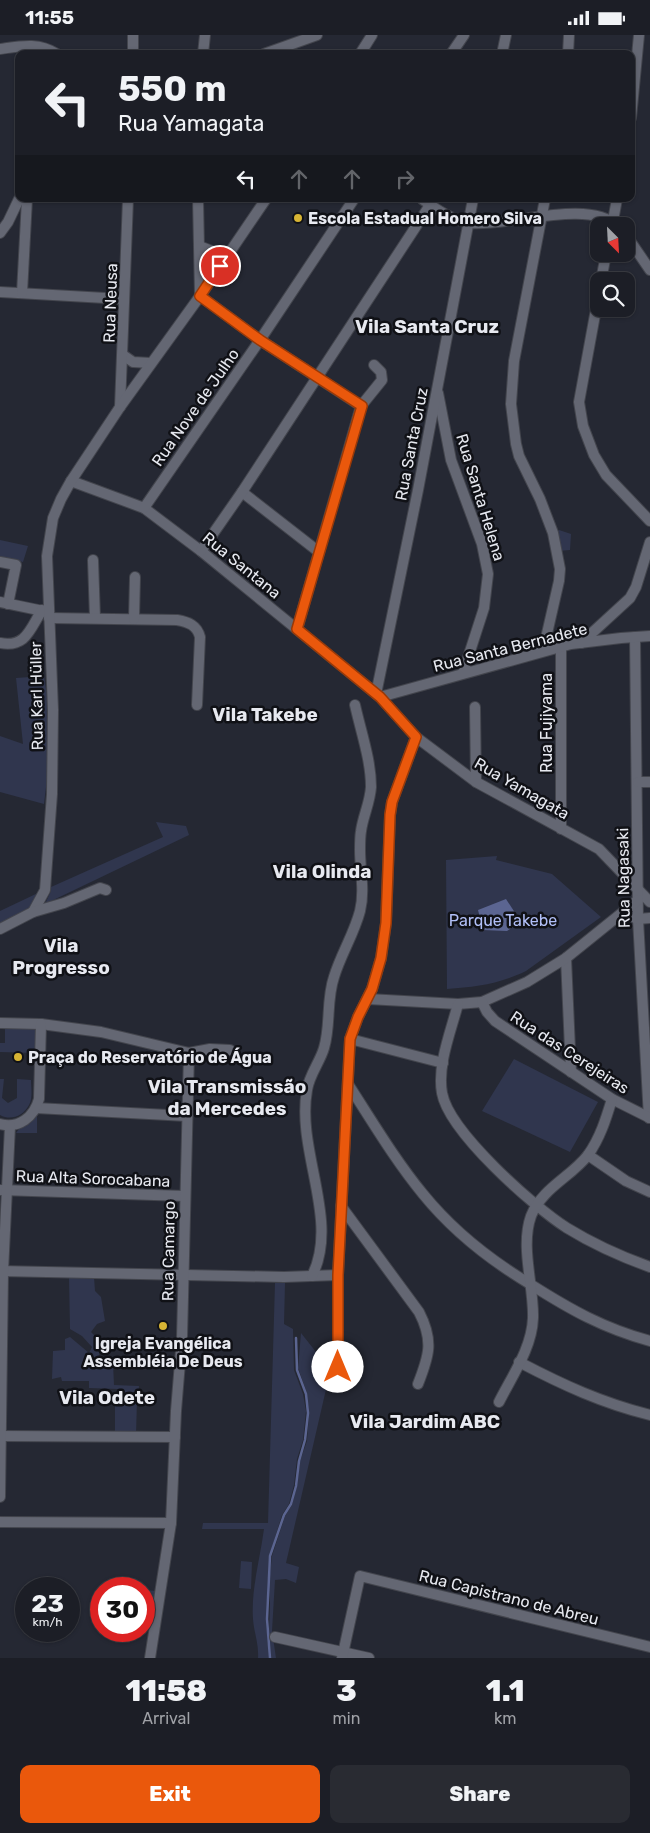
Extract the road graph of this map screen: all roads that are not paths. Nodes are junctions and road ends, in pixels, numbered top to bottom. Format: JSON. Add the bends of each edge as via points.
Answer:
{"nodes":[{"id":1,"x":133,"y":35,"type":"edge"},
{"id":2,"x":205,"y":35,"type":"edge"},
{"id":3,"x":316,"y":35,"type":"edge"},
{"id":4,"x":372,"y":35,"type":"edge"},
{"id":5,"x":464,"y":35,"type":"edge"},
{"id":6,"x":506,"y":35,"type":"edge"},
{"id":7,"x":569,"y":35,"type":"edge"},
{"id":8,"x":639,"y":35,"type":"edge"},
{"id":9,"x":0,"y":49,"type":"edge"},
{"id":10,"x":32,"y":49,"type":"edge"},
{"id":11,"x":49,"y":50,"type":"edge"},
{"id":12,"x":133,"y":50,"type":"edge"},
{"id":13,"x":203,"y":50,"type":"edge"},
{"id":14,"x":275,"y":50,"type":"edge"},
{"id":15,"x":363,"y":50,"type":"edge"},
{"id":16,"x":454,"y":50,"type":"edge"},
{"id":17,"x":503,"y":50,"type":"edge"},
{"id":18,"x":568,"y":50,"type":"edge"},
{"id":19,"x":635,"y":76,"type":"edge"},
{"id":20,"x":18,"y":202,"type":"edge"},
{"id":21,"x":27,"y":202,"type":"edge"},
{"id":22,"x":128,"y":202,"type":"edge"},
{"id":23,"x":198,"y":202,"type":"edge"},
{"id":24,"x":264,"y":202,"type":"edge"},
{"id":25,"x":352,"y":202,"type":"edge"},
{"id":26,"x":426,"y":202,"type":"edge"},
{"id":27,"x":472,"y":202,"type":"edge"},
{"id":28,"x":544,"y":202,"type":"edge"},
{"id":29,"x":617,"y":202,"type":"edge"},
{"id":30,"x":542,"y":217,"type":"junction"},
{"id":31,"x":603,"y":217,"type":"edge"},
{"id":32,"x":615,"y":217,"type":"edge"},
{"id":33,"x":468,"y":223,"type":"junction"},
{"id":34,"x":0,"y":233,"type":"edge"},
{"id":35,"x":199,"y":246,"type":"junction"},
{"id":36,"x":635,"y":248,"type":"edge"},
{"id":37,"x":231,"y":251,"type":"junction"},
{"id":38,"x":650,"y":271,"type":"edge"},
{"id":39,"x":0,"y":292,"type":"edge"},
{"id":40,"x":22,"y":293,"type":"junction"},
{"id":41,"x":200,"y":296,"type":"junction"},
{"id":42,"x":123,"y":299,"type":"junction"},
{"id":43,"x":595,"y":317,"type":"edge"},
{"id":44,"x":260,"y":340,"type":"junction"},
{"id":45,"x":123,"y":355,"type":"junction"},
{"id":46,"x":151,"y":363,"type":"junction"},
{"id":47,"x":374,"y":365,"type":"dead end"},
{"id":48,"x":317,"y":377,"type":"junction"},
{"id":49,"x":437,"y":387,"type":"junction"},
{"id":50,"x":362,"y":406,"type":"junction"},
{"id":51,"x":120,"y":407,"type":"junction"},
{"id":52,"x":71,"y":481,"type":"junction"},
{"id":53,"x":242,"y":492,"type":"junction"},
{"id":54,"x":144,"y":508,"type":"junction"},
{"id":55,"x":650,"y":521,"type":"edge"},
{"id":56,"x":650,"y":542,"type":"edge"},
{"id":57,"x":202,"y":551,"type":"junction"},
{"id":58,"x":319,"y":552,"type":"junction"},
{"id":59,"x":93,"y":560,"type":"dead end"},
{"id":60,"x":0,"y":562,"type":"edge"},
{"id":61,"x":135,"y":577,"type":"dead end"},
{"id":62,"x":4,"y":603,"type":"edge"},
{"id":63,"x":47,"y":613,"type":"junction"},
{"id":64,"x":95,"y":619,"type":"junction"},
{"id":65,"x":134,"y":619,"type":"junction"},
{"id":66,"x":297,"y":629,"type":"junction"},
{"id":67,"x":650,"y":636,"type":"edge"},
{"id":68,"x":635,"y":637,"type":"junction"},
{"id":69,"x":0,"y":643,"type":"edge"},
{"id":70,"x":581,"y":643,"type":"junction"},
{"id":71,"x":561,"y":647,"type":"junction"},
{"id":72,"x":543,"y":651,"type":"junction"},
{"id":73,"x":463,"y":673,"type":"junction"},
{"id":74,"x":378,"y":696,"type":"junction"},
{"id":75,"x":197,"y":705,"type":"dead end"},
{"id":76,"x":355,"y":705,"type":"dead end"},
{"id":77,"x":475,"y":707,"type":"dead end"},
{"id":78,"x":416,"y":737,"type":"junction"},
{"id":79,"x":476,"y":782,"type":"junction"},
{"id":80,"x":638,"y":782,"type":"junction"},
{"id":81,"x":650,"y":782,"type":"edge"},
{"id":82,"x":561,"y":829,"type":"junction"},
{"id":83,"x":106,"y":890,"type":"dead end"},
{"id":84,"x":638,"y":895,"type":"junction"},
{"id":85,"x":650,"y":902,"type":"edge"},
{"id":86,"x":33,"y":912,"type":"junction"},
{"id":87,"x":622,"y":913,"type":"junction"},
{"id":88,"x":650,"y":918,"type":"edge"},
{"id":89,"x":638,"y":919,"type":"junction"},
{"id":90,"x":0,"y":929,"type":"edge"},
{"id":91,"x":566,"y":958,"type":"junction"},
{"id":92,"x":368,"y":999,"type":"junction"},
{"id":93,"x":482,"y":1002,"type":"junction"},
{"id":94,"x":458,"y":1004,"type":"junction"},
{"id":95,"x":0,"y":1023,"type":"edge"},
{"id":96,"x":41,"y":1024,"type":"junction"},
{"id":97,"x":350,"y":1039,"type":"junction"},
{"id":98,"x":230,"y":1050,"type":"dead end"},
{"id":99,"x":189,"y":1053,"type":"junction"},
{"id":100,"x":443,"y":1063,"type":"junction"},
{"id":101,"x":571,"y":1072,"type":"junction"},
{"id":102,"x":348,"y":1084,"type":"junction"},
{"id":103,"x":612,"y":1099,"type":"junction"},
{"id":104,"x":36,"y":1108,"type":"junction"},
{"id":105,"x":187,"y":1116,"type":"junction"},
{"id":106,"x":650,"y":1118,"type":"edge"},
{"id":107,"x":5,"y":1125,"type":"edge"},
{"id":108,"x":588,"y":1155,"type":"junction"},
{"id":109,"x":3,"y":1190,"type":"edge"},
{"id":110,"x":650,"y":1192,"type":"edge"},
{"id":111,"x":185,"y":1196,"type":"junction"},
{"id":112,"x":341,"y":1206,"type":"junction"},
{"id":113,"x":536,"y":1206,"type":"junction"},
{"id":114,"x":650,"y":1267,"type":"edge"},
{"id":115,"x":1,"y":1271,"type":"edge"},
{"id":116,"x":182,"y":1275,"type":"junction"},
{"id":117,"x":338,"y":1275,"type":"junction"},
{"id":118,"x":312,"y":1276,"type":"junction"},
{"id":119,"x":529,"y":1284,"type":"junction"},
{"id":120,"x":650,"y":1341,"type":"edge"},
{"id":121,"x":519,"y":1362,"type":"junction"},
{"id":122,"x":338,"y":1367,"type":"dead end"},
{"id":123,"x":418,"y":1384,"type":"dead end"},
{"id":124,"x":499,"y":1402,"type":"dead end"},
{"id":125,"x":650,"y":1415,"type":"edge"},
{"id":126,"x":2,"y":1435,"type":"junction"},
{"id":127,"x":175,"y":1437,"type":"junction"},
{"id":128,"x":0,"y":1497,"type":"edge"},
{"id":129,"x":0,"y":1522,"type":"edge"},
{"id":130,"x":171,"y":1523,"type":"junction"},
{"id":131,"x":274,"y":1637,"type":"dead end"},
{"id":132,"x":650,"y":1647,"type":"edge"},
{"id":133,"x":343,"y":1655,"type":"edge"},
{"id":134,"x":150,"y":1658,"type":"edge"},
{"id":135,"x":369,"y":1658,"type":"edge"}],
"edges":[{"from":1,"to":12,"type":"street"},
{"from":2,"to":13,"type":"street"},
{"from":3,"to":14,"type":"street"},
{"from":4,"to":15,"type":"street"},
{"from":5,"to":16,"type":"street"},
{"from":6,"to":17,"type":"street"},
{"from":7,"to":18,"type":"street"},
{"from":8,"to":19,"type":"street"},
{"from":9,"to":10,"type":"street"},
{"from":10,"to":11,"type":"street","via":[[43,47]]},
{"from":20,"to":34,"type":"street"},
{"from":21,"to":40,"type":"street"},
{"from":22,"to":42,"type":"street","name":"Rua Neusa"},
{"from":23,"to":35,"type":"street"},
{"from":24,"to":37,"type":"street","name":"Rua Karl Hüller"},
{"from":25,"to":44,"type":"street","name":"Rua Nove de Julho"},
{"from":26,"to":33,"type":"street","via":[[445,215]]},
{"from":26,"to":48,"type":"street"},
{"from":27,"to":33,"type":"street","name":"Rua Santa Cruz"},
{"from":28,"to":30,"type":"street"},
{"from":29,"to":32,"type":"street"},
{"from":30,"to":31,"type":"street"},
{"from":30,"to":33,"type":"street"},
{"from":30,"to":72,"type":"street","via":[[514,361],[511,404],[519,457],[550,522],[560,569]]},
{"from":33,"to":49,"type":"street","name":"Rua Santa Cruz"},
{"from":35,"to":37,"type":"street","via":[[217,253]]},
{"from":35,"to":41,"type":"street"},
{"from":36,"to":38,"type":"street"},
{"from":37,"to":41,"type":"street","name":"Rua Karl Hüller"},
{"from":39,"to":40,"type":"street"},
{"from":40,"to":42,"type":"street"},
{"from":41,"to":44,"type":"street"},
{"from":41,"to":46,"type":"street","name":"Rua Karl Hüller"},
{"from":42,"to":45,"type":"street","name":"Rua Neusa"},
{"from":43,"to":55,"type":"street","via":[[579,402],[583,426],[606,475]]},
{"from":44,"to":48,"type":"street"},
{"from":44,"to":54,"type":"street","name":"Rua Nove de Julho"},
{"from":45,"to":46,"type":"street","via":[[133,362]]},
{"from":45,"to":51,"type":"street","name":"Rua Neusa"},
{"from":46,"to":51,"type":"street","name":"Rua Karl Hüller"},
{"from":47,"to":50,"type":"street","via":[[381,372],[382,380]]},
{"from":48,"to":50,"type":"street"},
{"from":48,"to":53,"type":"street"},
{"from":49,"to":73,"type":"street","name":"Rua Santa Helena","via":[[451,460],[482,544],[488,574],[484,608]]},
{"from":49,"to":74,"type":"street","name":"Rua Santa Cruz"},
{"from":50,"to":58,"type":"street"},
{"from":51,"to":52,"type":"street","name":"Rua Karl Hüller"},
{"from":52,"to":54,"type":"street","name":"Rua Santana"},
{"from":52,"to":63,"type":"street","name":"Rua Karl Hüller","via":[[53,518],[49,537]]},
{"from":53,"to":57,"type":"street"},
{"from":53,"to":58,"type":"street"},
{"from":54,"to":57,"type":"street","name":"Rua Santana"},
{"from":56,"to":70,"type":"street","via":[[630,598]]},
{"from":57,"to":66,"type":"street","name":"Rua Santana"},
{"from":58,"to":66,"type":"street"},
{"from":59,"to":64,"type":"street"},
{"from":60,"to":62,"type":"street","via":[[16,565]]},
{"from":61,"to":65,"type":"street"},
{"from":62,"to":63,"type":"street"},
{"from":63,"to":64,"type":"street"},
{"from":63,"to":69,"type":"street","via":[[17,643]]},
{"from":63,"to":86,"type":"street","name":"Rua Karl Hüller","via":[[53,710],[52,794],[45,890]]},
{"from":64,"to":65,"type":"street"},
{"from":65,"to":75,"type":"street","via":[[177,620],[196,629],[200,637]]},
{"from":66,"to":74,"type":"street","name":"Rua Santana"},
{"from":67,"to":68,"type":"street","name":"Rua Santa Bernadete"},
{"from":68,"to":70,"type":"street","name":"Rua Santa Bernadete"},
{"from":68,"to":80,"type":"street","name":"Rua Nagasaki"},
{"from":70,"to":71,"type":"street","name":"Rua Santa Bernadete"},
{"from":71,"to":72,"type":"street","name":"Rua Santa Bernadete"},
{"from":71,"to":82,"type":"street","name":"Rua Fujiyama"},
{"from":72,"to":73,"type":"street","name":"Rua Santa Bernadete"},
{"from":73,"to":74,"type":"street","name":"Rua Santa Bernadete"},
{"from":74,"to":78,"type":"street","name":"Rua Yamagata"},
{"from":76,"to":118,"type":"street","via":[[366,748],[370,793],[361,831],[361,908],[334,977],[324,1050],[307,1090],[305,1133],[322,1238],[318,1264]]},
{"from":77,"to":79,"type":"street"},
{"from":78,"to":79,"type":"street","name":"Rua Yamagata"},
{"from":78,"to":92,"type":"street","via":[[392,802],[384,939]]},
{"from":79,"to":82,"type":"street","name":"Rua Yamagata"},
{"from":80,"to":81,"type":"street"},
{"from":80,"to":84,"type":"street","name":"Rua Nagasaki"},
{"from":82,"to":84,"type":"street","name":"Rua Yamagata","via":[[598,849]]},
{"from":83,"to":86,"type":"street","via":[[100,888]]},
{"from":84,"to":85,"type":"street","name":"Rua Yamagata"},
{"from":84,"to":87,"type":"street"},
{"from":84,"to":89,"type":"street","name":"Rua Nagasaki"},
{"from":86,"to":90,"type":"street"},
{"from":87,"to":89,"type":"street"},
{"from":87,"to":91,"type":"street"},
{"from":88,"to":89,"type":"street"},
{"from":89,"to":106,"type":"street","name":"Rua Nagasaki"},
{"from":91,"to":93,"type":"street","via":[[527,982]]},
{"from":91,"to":101,"type":"street"},
{"from":92,"to":94,"type":"street"},
{"from":92,"to":97,"type":"street"},
{"from":93,"to":94,"type":"street"},
{"from":93,"to":101,"type":"street","name":"Rua das Cerejeiras","via":[[495,1021]]},
{"from":94,"to":100,"type":"street"},
{"from":95,"to":96,"type":"street"},
{"from":96,"to":99,"type":"street","via":[[101,1032]]},
{"from":96,"to":104,"type":"street"},
{"from":97,"to":100,"type":"street"},
{"from":97,"to":102,"type":"street"},
{"from":98,"to":99,"type":"street"},
{"from":99,"to":105,"type":"street","name":"Rua Camargo"},
{"from":100,"to":113,"type":"street","via":[[442,1096],[456,1122],[486,1158]]},
{"from":101,"to":103,"type":"street","name":"Rua das Cerejeiras"},
{"from":102,"to":112,"type":"street"},
{"from":102,"to":119,"type":"street","via":[[423,1195],[482,1252]]},
{"from":103,"to":106,"type":"street","name":"Rua das Cerejeiras"},
{"from":103,"to":108,"type":"street","via":[[603,1127]]},
{"from":104,"to":105,"type":"street"},
{"from":104,"to":107,"type":"street","via":[[22,1122]]},
{"from":105,"to":111,"type":"street","name":"Rua Camargo"},
{"from":107,"to":109,"type":"street"},
{"from":108,"to":110,"type":"street","via":[[626,1181]]},
{"from":108,"to":113,"type":"street"},
{"from":109,"to":111,"type":"street","name":"Rua Alta Sorocabana"},
{"from":109,"to":115,"type":"street"},
{"from":111,"to":116,"type":"street","name":"Rua Camargo"},
{"from":112,"to":117,"type":"street"},
{"from":112,"to":123,"type":"street","via":[[424,1323],[429,1348]]},
{"from":113,"to":114,"type":"street","via":[[590,1241]]},
{"from":113,"to":119,"type":"street","via":[[528,1228]]},
{"from":115,"to":116,"type":"street"},
{"from":115,"to":126,"type":"street"},
{"from":116,"to":118,"type":"street"},
{"from":116,"to":127,"type":"street","name":"Rua Camargo","via":[[182,1338]]},
{"from":117,"to":118,"type":"street"},
{"from":117,"to":122,"type":"street"},
{"from":119,"to":120,"type":"street","via":[[594,1322]]},
{"from":119,"to":121,"type":"street","via":[[533,1320]]},
{"from":121,"to":124,"type":"street"},
{"from":121,"to":125,"type":"street","via":[[593,1398]]},
{"from":126,"to":127,"type":"street"},
{"from":126,"to":128,"type":"street"},
{"from":127,"to":130,"type":"street","name":"Rua Camargo"},
{"from":129,"to":130,"type":"street"},
{"from":130,"to":134,"type":"street","name":"Rua Camargo"},
{"from":131,"to":133,"type":"street"},
{"from":132,"to":133,"type":"street","name":"Rua Capistrano de Abreu","via":[[360,1576]]},
{"from":133,"to":135,"type":"street"}]}
